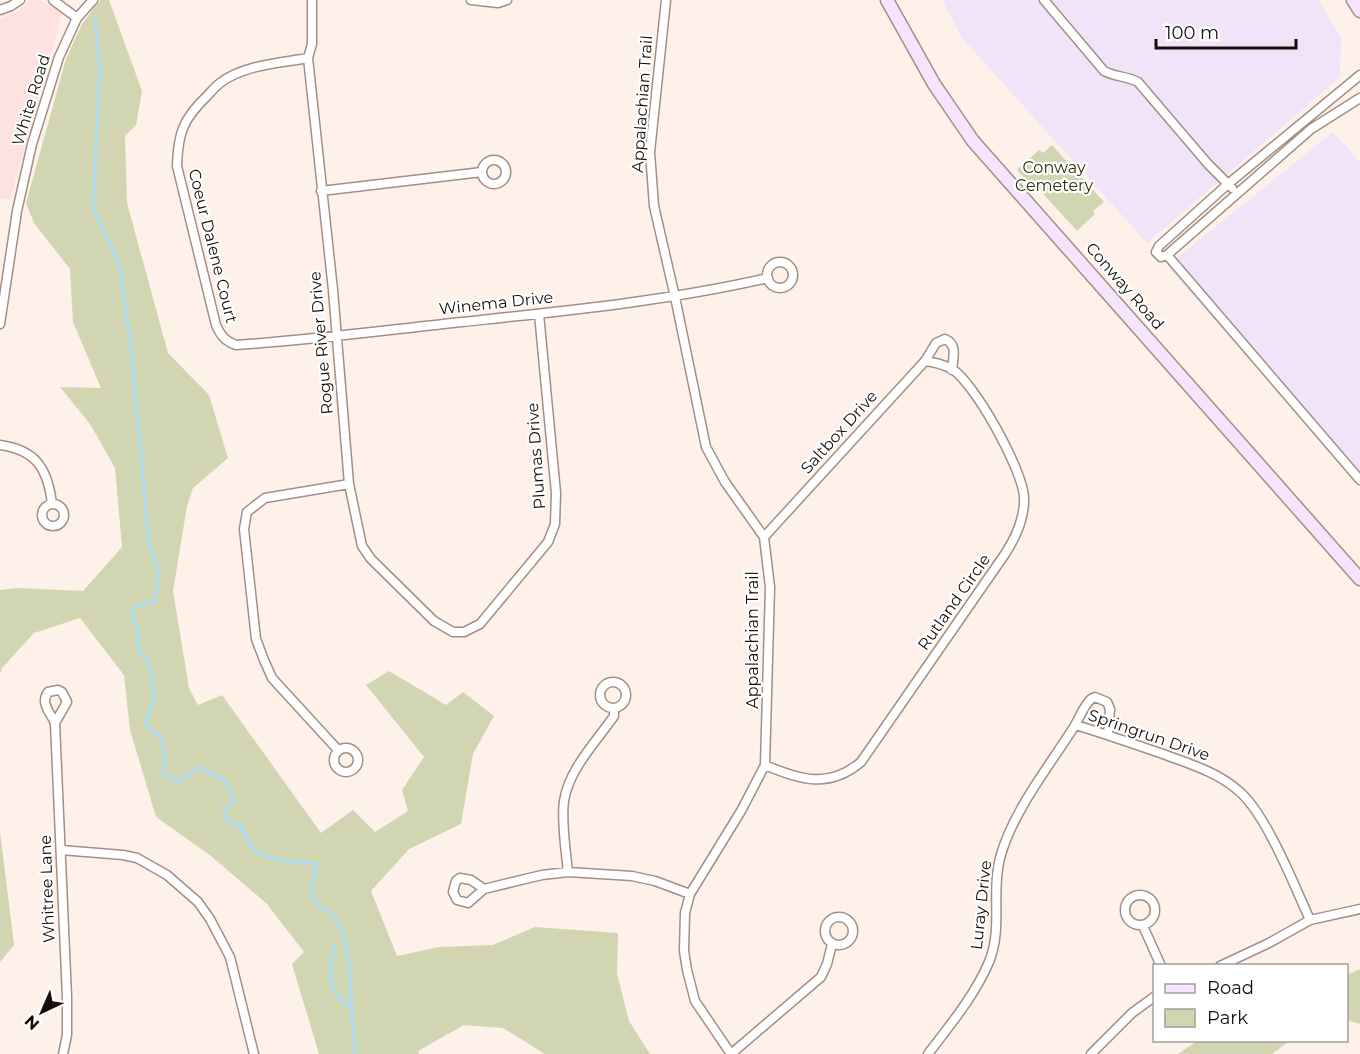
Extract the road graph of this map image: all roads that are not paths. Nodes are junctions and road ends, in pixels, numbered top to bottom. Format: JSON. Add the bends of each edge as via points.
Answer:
{"nodes":[{"id":1,"x":20,"y":0,"type":"edge"},
{"id":2,"x":53,"y":0,"type":"edge"},
{"id":3,"x":93,"y":0,"type":"edge"},
{"id":4,"x":312,"y":0,"type":"edge"},
{"id":5,"x":471,"y":0,"type":"edge"},
{"id":6,"x":507,"y":0,"type":"edge"},
{"id":7,"x":666,"y":0,"type":"edge"},
{"id":8,"x":886,"y":0,"type":"edge"},
{"id":9,"x":1044,"y":0,"type":"edge"},
{"id":10,"x":1353,"y":0,"type":"edge"},
{"id":11,"x":0,"y":10,"type":"edge"},
{"id":12,"x":1360,"y":11,"type":"edge"},
{"id":13,"x":77,"y":18,"type":"junction"},
{"id":14,"x":308,"y":58,"type":"junction"},
{"id":15,"x":1360,"y":75,"type":"edge"},
{"id":16,"x":1360,"y":98,"type":"edge"},
{"id":17,"x":482,"y":172,"type":"dead end"},
{"id":18,"x":1228,"y":184,"type":"junction"},
{"id":19,"x":321,"y":191,"type":"junction"},
{"id":20,"x":1236,"y":192,"type":"junction"},
{"id":21,"x":1167,"y":255,"type":"junction"},
{"id":22,"x":768,"y":278,"type":"dead end"},
{"id":23,"x":675,"y":297,"type":"junction"},
{"id":24,"x":539,"y":314,"type":"junction"},
{"id":25,"x":0,"y":324,"type":"edge"},
{"id":26,"x":336,"y":336,"type":"junction"},
{"id":27,"x":227,"y":341,"type":"joint"},
{"id":28,"x":925,"y":361,"type":"junction"},
{"id":29,"x":952,"y":369,"type":"junction"},
{"id":30,"x":0,"y":445,"type":"edge"},
{"id":31,"x":1360,"y":480,"type":"edge"},
{"id":32,"x":349,"y":484,"type":"junction"},
{"id":33,"x":52,"y":504,"type":"dead end"},
{"id":34,"x":764,"y":537,"type":"junction"},
{"id":35,"x":1360,"y":579,"type":"edge"},
{"id":36,"x":464,"y":632,"type":"joint"},
{"id":37,"x":614,"y":708,"type":"dead end"},
{"id":38,"x":55,"y":723,"type":"dead end"},
{"id":39,"x":1076,"y":726,"type":"junction"},
{"id":40,"x":1107,"y":734,"type":"junction"},
{"id":41,"x":338,"y":750,"type":"dead end"},
{"id":42,"x":765,"y":765,"type":"junction"},
{"id":43,"x":61,"y":850,"type":"junction"},
{"id":44,"x":568,"y":872,"type":"junction"},
{"id":45,"x":484,"y":889,"type":"dead end"},
{"id":46,"x":690,"y":894,"type":"junction"},
{"id":47,"x":1360,"y":909,"type":"edge"},
{"id":48,"x":1310,"y":920,"type":"junction"},
{"id":49,"x":1143,"y":926,"type":"dead end"},
{"id":50,"x":832,"y":944,"type":"dead end"},
{"id":51,"x":1160,"y":964,"type":"edge"},
{"id":52,"x":1224,"y":964,"type":"edge"},
{"id":53,"x":1153,"y":998,"type":"edge"},
{"id":54,"x":63,"y":1054,"type":"edge"},
{"id":55,"x":254,"y":1054,"type":"edge"},
{"id":56,"x":731,"y":1054,"type":"edge"},
{"id":57,"x":928,"y":1054,"type":"edge"},
{"id":58,"x":1091,"y":1054,"type":"edge"}],
"edges":[{"from":1,"to":11,"type":"street"},
{"from":2,"to":13,"type":"street"},
{"from":3,"to":13,"type":"street","name":"White Road"},
{"from":4,"to":14,"type":"street","name":"Rogue River Drive","via":[[312,44]]},
{"from":5,"to":6,"type":"street"},
{"from":7,"to":23,"type":"street","name":"Appalachian Trail","via":[[650,169],[654,206]]},
{"from":8,"to":35,"type":"street","name":"Conway Road","via":[[934,84],[973,141]]},
{"from":9,"to":18,"type":"street","via":[[1104,71],[1138,82]]},
{"from":10,"to":12,"type":"street"},
{"from":13,"to":25,"type":"street","name":"White Road","via":[[59,57],[32,144],[17,211]]},
{"from":14,"to":19,"type":"street","name":"Rogue River Drive"},
{"from":14,"to":27,"type":"street","name":"Coeur Dalene Court","via":[[236,74],[220,83],[184,122],[177,166],[216,325]]},
{"from":15,"to":18,"type":"street"},
{"from":16,"to":20,"type":"street","via":[[1311,129]]},
{"from":17,"to":19,"type":"street"},
{"from":18,"to":20,"type":"street"},
{"from":18,"to":21,"type":"street","via":[[1157,249],[1158,255]]},
{"from":19,"to":26,"type":"street","name":"Rogue River Drive"},
{"from":20,"to":21,"type":"street"},
{"from":21,"to":31,"type":"street"},
{"from":22,"to":23,"type":"street","name":"Winema Drive"},
{"from":23,"to":24,"type":"street","name":"Winema Drive"},
{"from":23,"to":34,"type":"street","name":"Appalachian Trail","via":[[706,447]]},
{"from":24,"to":26,"type":"street","name":"Winema Drive"},
{"from":24,"to":36,"type":"street","name":"Plumas Drive","via":[[556,493],[555,524],[548,542],[480,624]]},
{"from":26,"to":27,"type":"street","name":"Winema Drive","via":[[236,345]]},
{"from":26,"to":32,"type":"street","name":"Rogue River Drive"},
{"from":28,"to":29,"type":"street","name":"Rutland Circle"},
{"from":28,"to":29,"type":"street","name":"Saltbox Drive","via":[[936,343],[945,339],[954,348]]},
{"from":28,"to":34,"type":"street","name":"Saltbox Drive"},
{"from":29,"to":42,"type":"street","name":"Rutland Circle","via":[[993,424],[1019,476],[1023,513],[1013,542],[851,771],[821,779],[794,777]]},
{"from":30,"to":33,"type":"street","via":[[21,449],[38,463],[50,483]]},
{"from":32,"to":36,"type":"street","name":"Rogue River Drive","via":[[362,546],[371,559],[434,621],[453,632]]},
{"from":32,"to":41,"type":"street","via":[[265,498],[247,512],[244,529],[256,639],[264,660],[272,678]]},
{"from":34,"to":42,"type":"street","name":"Appalachian Trail","via":[[770,587]]},
{"from":37,"to":44,"type":"street","via":[[614,716],[581,761],[566,792],[563,803]]},
{"from":38,"to":43,"type":"street","name":"Whitree Lane"},
{"from":39,"to":40,"type":"street","name":"Springrun Drive"},
{"from":39,"to":40,"type":"street","name":"Luray Drive","via":[[1085,705],[1095,697],[1107,702],[1110,709]]},
{"from":39,"to":57,"type":"street","name":"Luray Drive","via":[[1019,814],[1000,857],[996,928],[988,962],[974,990]]},
{"from":40,"to":48,"type":"street","name":"Springrun Drive","via":[[1196,765],[1241,792],[1256,810]]},
{"from":42,"to":46,"type":"street","name":"Appalachian Trail"},
{"from":43,"to":54,"type":"street","name":"Whitree Lane","via":[[67,997]]},
{"from":43,"to":55,"type":"street","via":[[137,858],[167,875],[198,902],[230,957]]},
{"from":44,"to":45,"type":"street"},
{"from":44,"to":46,"type":"street","via":[[632,876]]},
{"from":46,"to":56,"type":"street","name":"Appalachian Trail","via":[[684,942],[690,986],[695,1001]]},
{"from":47,"to":48,"type":"street"},
{"from":48,"to":52,"type":"street"},
{"from":49,"to":51,"type":"street"},
{"from":50,"to":56,"type":"street","via":[[821,977]]},
{"from":53,"to":58,"type":"street","via":[[1132,1013]]}]}
